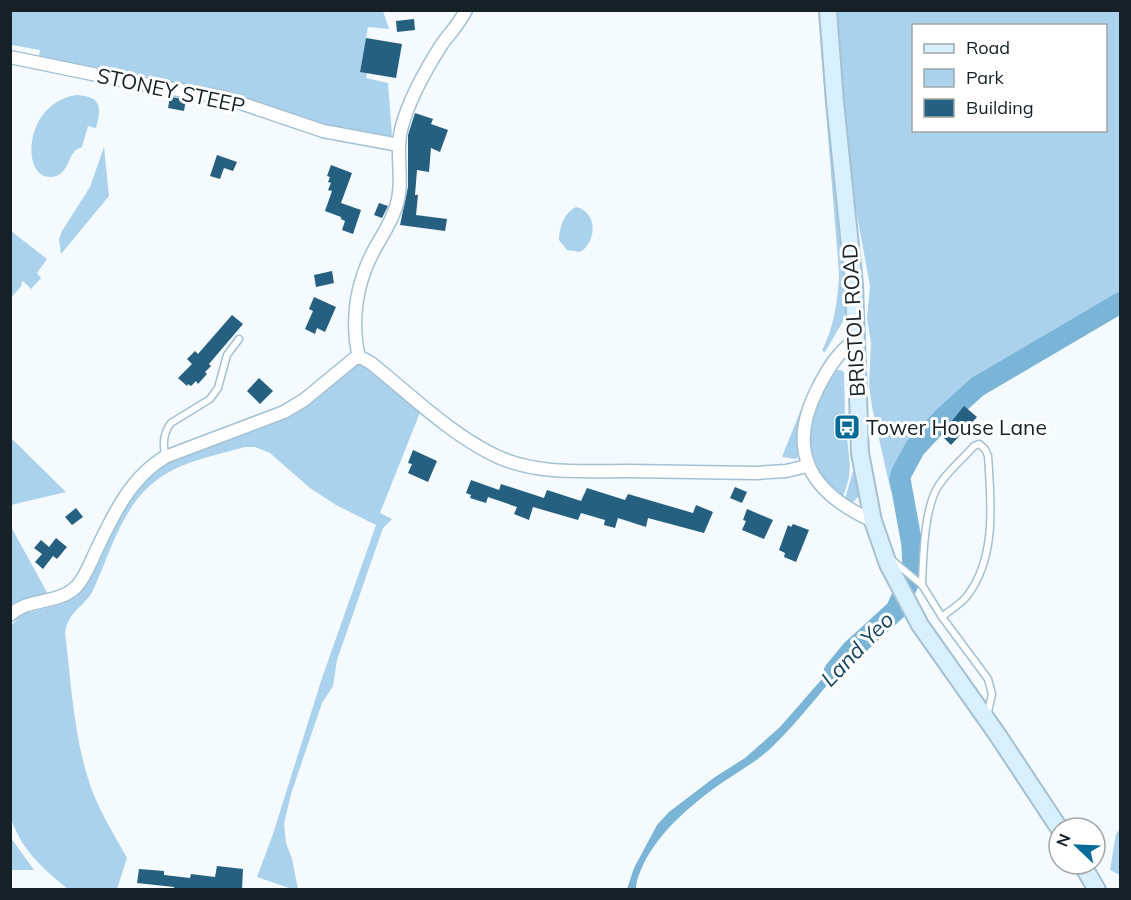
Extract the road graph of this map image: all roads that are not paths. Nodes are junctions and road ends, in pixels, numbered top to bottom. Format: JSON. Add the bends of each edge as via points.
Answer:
{"nodes":[{"id":1,"x":466,"y":10,"type":"edge"},
{"id":2,"x":828,"y":10,"type":"edge"},
{"id":3,"x":10,"y":57,"type":"edge"},
{"id":4,"x":399,"y":145,"type":"junction"},
{"id":5,"x":239,"y":339,"type":"dead end"},
{"id":6,"x":856,"y":339,"type":"junction"},
{"id":7,"x":359,"y":358,"type":"junction"},
{"id":8,"x":165,"y":457,"type":"junction"},
{"id":9,"x":807,"y":466,"type":"junction"},
{"id":10,"x":873,"y":521,"type":"junction"},
{"id":11,"x":886,"y":559,"type":"junction"},
{"id":12,"x":922,"y":585,"type":"junction"},
{"id":13,"x":10,"y":615,"type":"edge"},
{"id":14,"x":942,"y":617,"type":"junction"},
{"id":15,"x":987,"y":720,"type":"junction"},
{"id":16,"x":1051,"y":816,"type":"edge"},
{"id":17,"x":1089,"y":876,"type":"edge"},
{"id":18,"x":1097,"y":890,"type":"edge"}],
"edges":[{"from":1,"to":4,"type":"street","via":[[413,96]]},
{"from":2,"to":6,"type":"main road","name":"BRISTOL ROAD"},
{"from":3,"to":4,"type":"street","name":"STONEY STEEP","via":[[223,97],[323,131]]},
{"from":4,"to":7,"type":"street","via":[[399,198],[367,263],[359,291],[354,328]]},
{"from":5,"to":8,"type":"lane","via":[[227,355],[218,388],[210,399],[166,428]]},
{"from":6,"to":9,"type":"street","via":[[839,352],[809,408],[803,439]]},
{"from":6,"to":10,"type":"main road","name":"BRISTOL ROAD","via":[[860,453]]},
{"from":7,"to":8,"type":"street","via":[[352,359],[284,412]]},
{"from":7,"to":9,"type":"street","via":[[371,363],[462,436],[518,464],[566,471],[756,473]]},
{"from":8,"to":13,"type":"street","via":[[128,492],[80,583],[66,595],[24,605]]},
{"from":9,"to":10,"type":"street","via":[[839,502]]},
{"from":10,"to":11,"type":"main road","name":"BRISTOL ROAD"},
{"from":11,"to":12,"type":"lane"},
{"from":11,"to":15,"type":"main road","name":"BRISTOL ROAD","via":[[908,605]]},
{"from":12,"to":14,"type":"lane"},
{"from":12,"to":14,"type":"lane","via":[[924,549],[935,492],[979,444],[988,456],[991,532],[980,571],[966,597]]},
{"from":14,"to":15,"type":"lane","via":[[988,679],[992,694]]},
{"from":15,"to":16,"type":"main road","name":"BRISTOL ROAD"},
{"from":17,"to":18,"type":"main road"}]}
